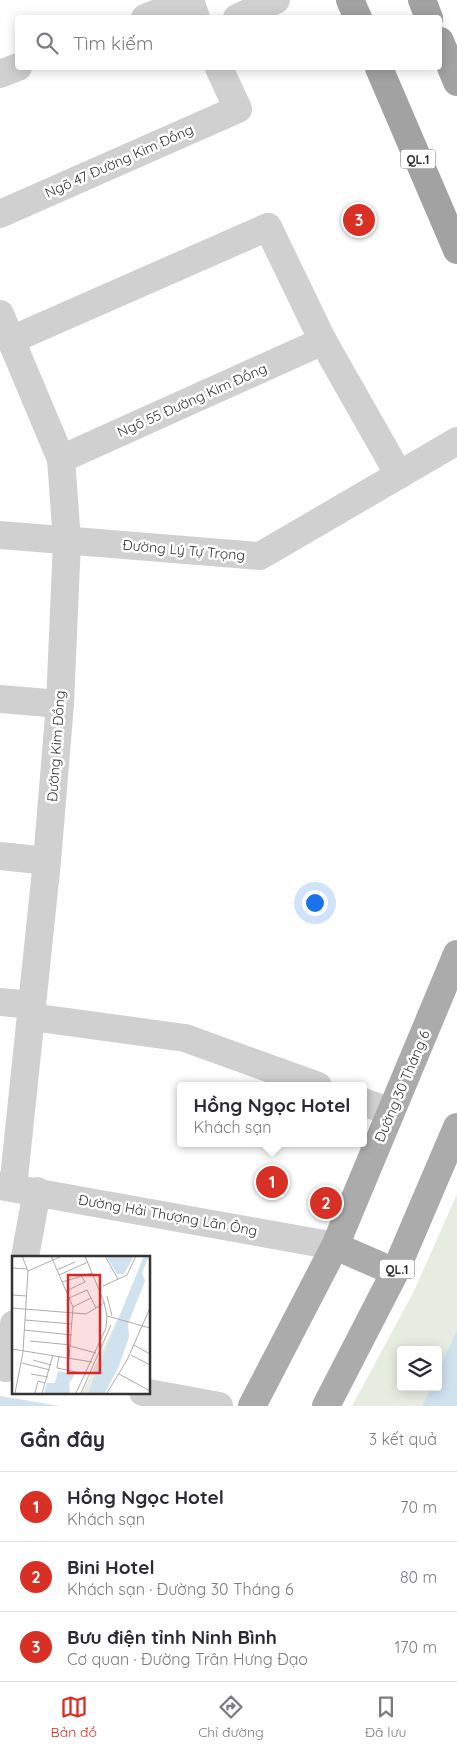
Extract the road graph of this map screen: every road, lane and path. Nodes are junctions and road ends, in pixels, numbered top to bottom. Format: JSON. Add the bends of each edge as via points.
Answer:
{"nodes":[{"id":1,"x":276,"y":0,"type":"edge"},
{"id":2,"x":350,"y":0,"type":"edge"},
{"id":3,"x":422,"y":0,"type":"edge"},
{"id":4,"x":152,"y":15,"type":"edge"},
{"id":5,"x":195,"y":15,"type":"edge"},
{"id":6,"x":244,"y":15,"type":"edge"},
{"id":7,"x":357,"y":15,"type":"edge"},
{"id":8,"x":428,"y":15,"type":"edge"},
{"id":9,"x":442,"y":47,"type":"edge"},
{"id":10,"x":15,"y":68,"type":"edge"},
{"id":11,"x":220,"y":70,"type":"edge"},
{"id":12,"x":380,"y":70,"type":"edge"},
{"id":13,"x":0,"y":74,"type":"edge"},
{"id":14,"x":457,"y":82,"type":"edge"},
{"id":15,"x":0,"y":214,"type":"edge"},
{"id":16,"x":457,"y":250,"type":"edge"},
{"id":17,"x":0,"y":314,"type":"edge"},
{"id":18,"x":11,"y":340,"type":"junction"},
{"id":19,"x":323,"y":341,"type":"junction"},
{"id":20,"x":457,"y":441,"type":"edge"},
{"id":21,"x":61,"y":460,"type":"junction"},
{"id":22,"x":399,"y":475,"type":"junction"},
{"id":23,"x":0,"y":535,"type":"edge"},
{"id":24,"x":67,"y":541,"type":"junction"},
{"id":25,"x":0,"y":699,"type":"edge"},
{"id":26,"x":60,"y":704,"type":"junction"},
{"id":27,"x":0,"y":856,"type":"edge"},
{"id":28,"x":48,"y":861,"type":"junction"},
{"id":29,"x":457,"y":954,"type":"edge"},
{"id":30,"x":0,"y":1002,"type":"edge"},
{"id":31,"x":32,"y":1011,"type":"junction"},
{"id":32,"x":307,"y":1082,"type":"edge"},
{"id":33,"x":367,"y":1103,"type":"edge"},
{"id":34,"x":391,"y":1112,"type":"junction"},
{"id":35,"x":457,"y":1127,"type":"edge"},
{"id":36,"x":17,"y":1188,"type":"edge"},
{"id":37,"x":335,"y":1246,"type":"junction"},
{"id":38,"x":25,"y":1256,"type":"edge"},
{"id":39,"x":396,"y":1272,"type":"junction"},
{"id":40,"x":12,"y":1337,"type":"edge"},
{"id":41,"x":7,"y":1368,"type":"edge"},
{"id":42,"x":150,"y":1393,"type":"edge"},
{"id":43,"x":219,"y":1406,"type":"edge"},
{"id":44,"x":252,"y":1406,"type":"edge"},
{"id":45,"x":326,"y":1406,"type":"edge"}],
"edges":[{"from":1,"to":6,"type":"street"},
{"from":2,"to":7,"type":"highway"},
{"from":3,"to":8,"type":"highway"},
{"from":4,"to":5,"type":"street","via":[[190,0]]},
{"from":9,"to":14,"type":"highway"},
{"from":10,"to":13,"type":"street"},
{"from":11,"to":15,"type":"street","name":"Ngõ 47 Đường Kim Đồng","via":[[238,108]]},
{"from":12,"to":16,"type":"highway","number":"QL.1"},
{"from":17,"to":18,"type":"street","name":"Đường Kim Đồng"},
{"from":18,"to":19,"type":"street","via":[[268,227]]},
{"from":18,"to":21,"type":"street","name":"Đường Kim Đồng"},
{"from":19,"to":21,"type":"street","name":"Ngõ 55 Đường Kim Đồng"},
{"from":19,"to":22,"type":"street"},
{"from":20,"to":22,"type":"street","name":"Đường Lý Tự Trọng"},
{"from":21,"to":24,"type":"street","name":"Đường Kim Đồng"},
{"from":22,"to":24,"type":"street","name":"Đường Lý Tự Trọng","via":[[260,556]]},
{"from":23,"to":24,"type":"street","name":"Đường Lý Tự Trọng"},
{"from":24,"to":26,"type":"street","name":"Đường Kim Đồng"},
{"from":25,"to":26,"type":"street"},
{"from":26,"to":28,"type":"street","name":"Đường Kim Đồng"},
{"from":27,"to":28,"type":"street"},
{"from":28,"to":31,"type":"street","name":"Đường Kim Đồng"},
{"from":29,"to":34,"type":"main road","name":"Đường 30 Tháng 6"},
{"from":30,"to":31,"type":"street"},
{"from":31,"to":32,"type":"street","via":[[185,1038]]},
{"from":31,"to":36,"type":"street","name":"Đường Kim Đồng"},
{"from":33,"to":34,"type":"street"},
{"from":34,"to":37,"type":"main road","name":"Đường 30 Tháng 6"},
{"from":35,"to":39,"type":"main road","number":"QL.1"},
{"from":36,"to":37,"type":"street","name":"Đường Hải Thượng Lãn Ông"},
{"from":36,"to":38,"type":"street","name":"Đường Kim Đồng"},
{"from":37,"to":39,"type":"main road"},
{"from":37,"to":44,"type":"main road","name":"Đường 30 Tháng 6"},
{"from":39,"to":45,"type":"main road","number":"QL.1"},
{"from":40,"to":41,"type":"street"},
{"from":42,"to":43,"type":"street"}]}
